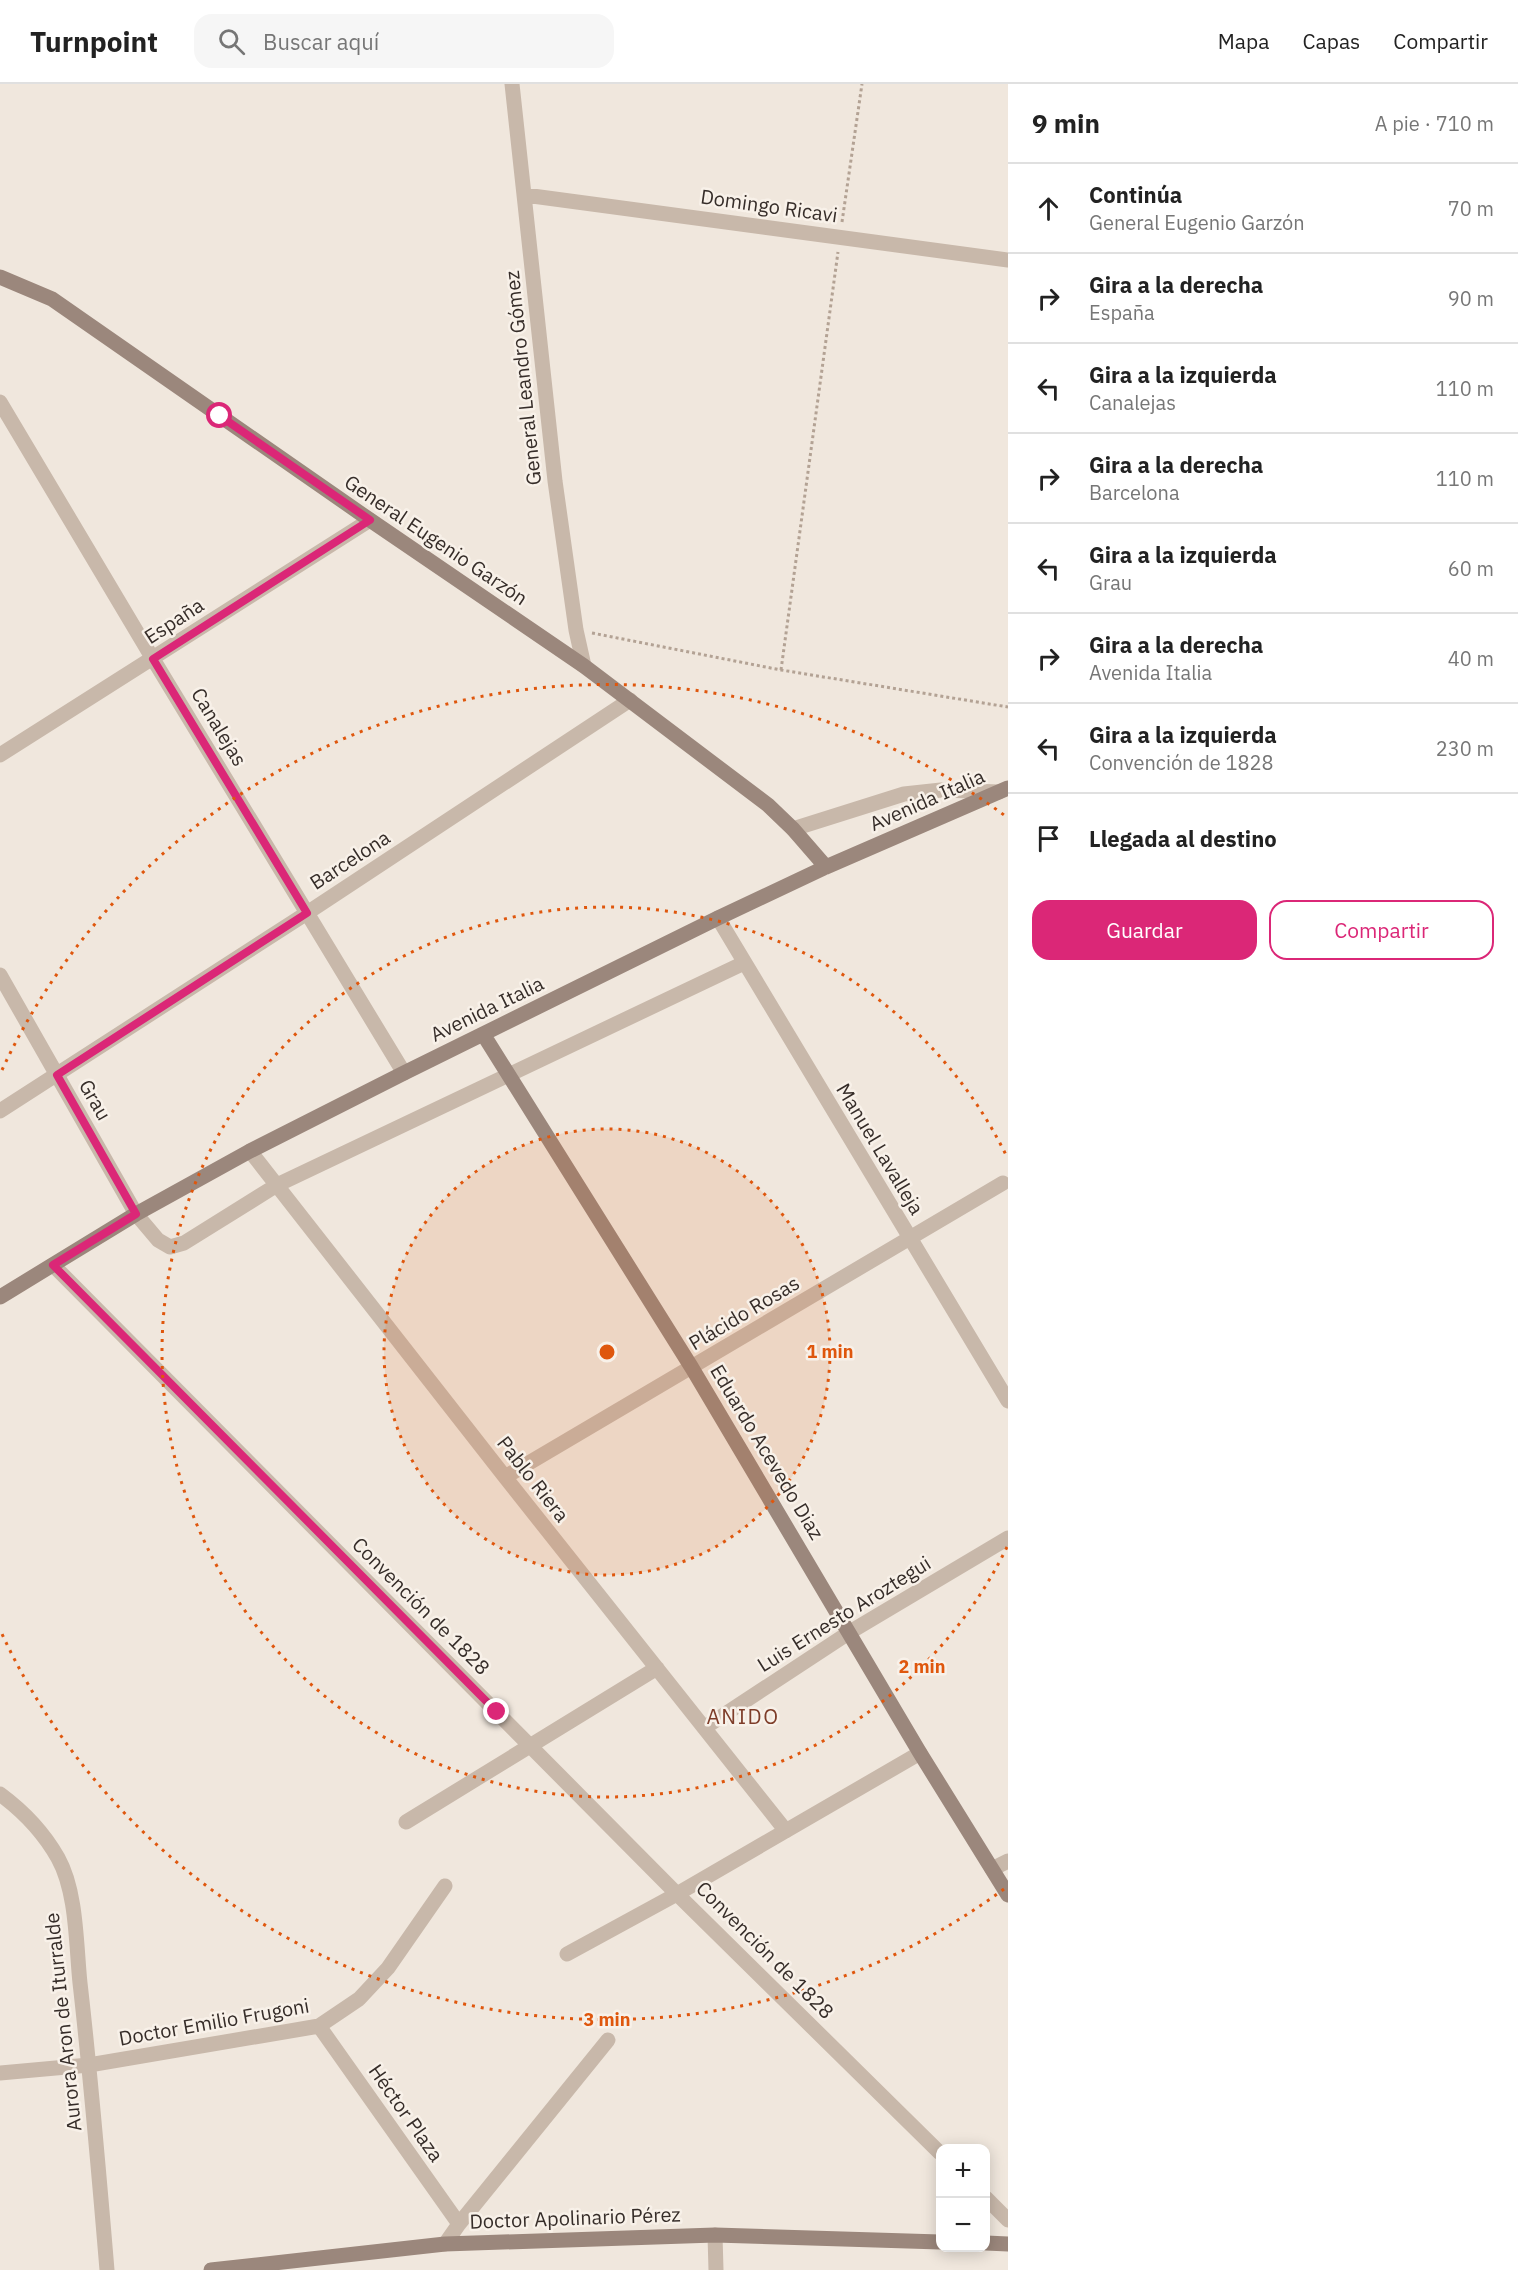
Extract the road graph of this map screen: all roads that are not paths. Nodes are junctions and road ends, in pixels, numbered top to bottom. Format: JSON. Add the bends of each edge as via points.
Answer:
{"nodes":[{"id":1,"x":512,"y":84,"type":"edge"},
{"id":2,"x":525,"y":195,"type":"junction"},
{"id":3,"x":1008,"y":260,"type":"edge"},
{"id":4,"x":0,"y":277,"type":"edge"},
{"id":5,"x":0,"y":402,"type":"edge"},
{"id":6,"x":370,"y":520,"type":"junction"},
{"id":7,"x":153,"y":659,"type":"junction"},
{"id":8,"x":584,"y":666,"type":"junction"},
{"id":9,"x":630,"y":700,"type":"junction"},
{"id":10,"x":0,"y":754,"type":"edge"},
{"id":11,"x":1003,"y":790,"type":"edge"},
{"id":12,"x":793,"y":829,"type":"junction"},
{"id":13,"x":826,"y":867,"type":"junction"},
{"id":14,"x":307,"y":913,"type":"junction"},
{"id":15,"x":718,"y":918,"type":"junction"},
{"id":16,"x":744,"y":963,"type":"junction"},
{"id":17,"x":0,"y":975,"type":"edge"},
{"id":18,"x":483,"y":1034,"type":"junction"},
{"id":19,"x":404,"y":1073,"type":"junction"},
{"id":20,"x":57,"y":1075,"type":"junction"},
{"id":21,"x":509,"y":1076,"type":"junction"},
{"id":22,"x":0,"y":1111,"type":"edge"},
{"id":23,"x":250,"y":1151,"type":"junction"},
{"id":24,"x":1003,"y":1183,"type":"dead end"},
{"id":25,"x":277,"y":1185,"type":"junction"},
{"id":26,"x":136,"y":1214,"type":"junction"},
{"id":27,"x":910,"y":1239,"type":"junction"},
{"id":28,"x":53,"y":1265,"type":"junction"},
{"id":29,"x":0,"y":1297,"type":"edge"},
{"id":30,"x":692,"y":1368,"type":"junction"},
{"id":31,"x":1008,"y":1401,"type":"edge"},
{"id":32,"x":505,"y":1477,"type":"junction"},
{"id":33,"x":1008,"y":1538,"type":"edge"},
{"id":34,"x":850,"y":1632,"type":"junction"},
{"id":35,"x":657,"y":1668,"type":"junction"},
{"id":36,"x":704,"y":1728,"type":"junction"},
{"id":37,"x":530,"y":1745,"type":"junction"},
{"id":38,"x":920,"y":1753,"type":"junction"},
{"id":39,"x":0,"y":1794,"type":"edge"},
{"id":40,"x":405,"y":1822,"type":"dead end"},
{"id":41,"x":786,"y":1831,"type":"junction"},
{"id":42,"x":1008,"y":1861,"type":"edge"},
{"id":43,"x":992,"y":1869,"type":"junction"},
{"id":44,"x":445,"y":1886,"type":"dead end"},
{"id":45,"x":677,"y":1894,"type":"junction"},
{"id":46,"x":1008,"y":1896,"type":"edge"},
{"id":47,"x":567,"y":1954,"type":"dead end"},
{"id":48,"x":319,"y":2026,"type":"junction"},
{"id":49,"x":608,"y":2040,"type":"dead end"},
{"id":50,"x":89,"y":2065,"type":"junction"},
{"id":51,"x":0,"y":2073,"type":"edge"},
{"id":52,"x":936,"y":2149,"type":"edge"},
{"id":53,"x":990,"y":2202,"type":"edge"},
{"id":54,"x":1008,"y":2220,"type":"edge"},
{"id":55,"x":459,"y":2224,"type":"junction"},
{"id":56,"x":715,"y":2235,"type":"junction"},
{"id":57,"x":936,"y":2242,"type":"edge"},
{"id":58,"x":990,"y":2243,"type":"edge"},
{"id":59,"x":445,"y":2244,"type":"junction"},
{"id":60,"x":1008,"y":2244,"type":"edge"},
{"id":61,"x":107,"y":2270,"type":"edge"},
{"id":62,"x":211,"y":2270,"type":"edge"},
{"id":63,"x":716,"y":2270,"type":"edge"}],
"edges":[{"from":1,"to":2,"type":"street","name":"General Leandro Gómez"},
{"from":2,"to":3,"type":"street","name":"Domingo Ricavi"},
{"from":2,"to":8,"type":"street","name":"General Leandro Gómez","via":[[555,481]]},
{"from":4,"to":6,"type":"street","name":"General Eugenio Garzón","via":[[52,299]]},
{"from":5,"to":7,"type":"street","name":"Canalejas"},
{"from":6,"to":7,"type":"street","name":"España"},
{"from":6,"to":8,"type":"street","name":"General Eugenio Garzón"},
{"from":7,"to":10,"type":"street","name":"España"},
{"from":7,"to":14,"type":"street","name":"Canalejas"},
{"from":8,"to":9,"type":"street","name":"General Eugenio Garzón"},
{"from":9,"to":12,"type":"street","name":"General Eugenio Garzón","via":[[768,805]]},
{"from":9,"to":14,"type":"street","name":"Barcelona"},
{"from":11,"to":12,"type":"street","via":[[904,794]]},
{"from":11,"to":13,"type":"street","name":"Avenida Italia"},
{"from":12,"to":13,"type":"street","name":"General Eugenio Garzón"},
{"from":13,"to":15,"type":"street","name":"Avenida Italia"},
{"from":14,"to":19,"type":"street","name":"Canalejas"},
{"from":14,"to":20,"type":"street","name":"Barcelona"},
{"from":15,"to":16,"type":"street","name":"Manuel Lavalleja"},
{"from":15,"to":18,"type":"street","name":"Avenida Italia"},
{"from":16,"to":21,"type":"street"},
{"from":16,"to":27,"type":"street","name":"Manuel Lavalleja"},
{"from":17,"to":20,"type":"street","name":"Grau"},
{"from":18,"to":19,"type":"street","name":"Avenida Italia"},
{"from":18,"to":21,"type":"street","name":"Eduardo Acevedo Diaz"},
{"from":19,"to":23,"type":"street","name":"Avenida Italia"},
{"from":20,"to":22,"type":"street","name":"Barcelona"},
{"from":20,"to":26,"type":"street","name":"Grau"},
{"from":21,"to":25,"type":"street"},
{"from":21,"to":30,"type":"street","name":"Eduardo Acevedo Diaz"},
{"from":23,"to":25,"type":"street","name":"Pablo Riera"},
{"from":23,"to":26,"type":"street","name":"Avenida Italia"},
{"from":24,"to":27,"type":"street","name":"Plácido Rosas"},
{"from":25,"to":26,"type":"street","name":"Grau","via":[[184,1243],[170,1246],[158,1240]]},
{"from":25,"to":32,"type":"street","name":"Pablo Riera"},
{"from":26,"to":28,"type":"street","name":"Avenida Italia"},
{"from":27,"to":30,"type":"street","name":"Plácido Rosas"},
{"from":27,"to":31,"type":"street","name":"Manuel Lavalleja"},
{"from":28,"to":29,"type":"street","name":"Avenida Italia"},
{"from":28,"to":37,"type":"street","name":"Convención de 1828"},
{"from":30,"to":32,"type":"street","name":"Plácido Rosas"},
{"from":30,"to":34,"type":"street","name":"Eduardo Acevedo Diaz"},
{"from":32,"to":35,"type":"street","name":"Pablo Riera"},
{"from":33,"to":34,"type":"street","name":"Luis Ernesto Aroztegui"},
{"from":34,"to":36,"type":"street","name":"Luis Ernesto Aroztegui"},
{"from":34,"to":38,"type":"street","name":"Eduardo Acevedo Diaz"},
{"from":35,"to":36,"type":"street","name":"Pablo Riera"},
{"from":35,"to":37,"type":"street"},
{"from":36,"to":41,"type":"street","name":"Pablo Riera"},
{"from":37,"to":40,"type":"street"},
{"from":37,"to":45,"type":"street","name":"Convención de 1828"},
{"from":38,"to":41,"type":"street"},
{"from":38,"to":43,"type":"street","name":"Eduardo Acevedo Diaz"},
{"from":39,"to":50,"type":"street","name":"Aurora Aron de Iturralde","via":[[39,1831],[59,1859],[71,1893]]},
{"from":41,"to":45,"type":"street"},
{"from":42,"to":43,"type":"street"},
{"from":43,"to":46,"type":"street","name":"Eduardo Acevedo Diaz"},
{"from":44,"to":48,"type":"street","name":"Doctor Emilio Frugoni","via":[[388,1968],[359,1999]]},
{"from":45,"to":47,"type":"street"},
{"from":45,"to":52,"type":"street","name":"Convención de 1828"},
{"from":48,"to":50,"type":"street","name":"Doctor Emilio Frugoni"},
{"from":48,"to":55,"type":"street","name":"Héctor Plaza"},
{"from":49,"to":55,"type":"street"},
{"from":50,"to":51,"type":"street","name":"Doctor Emilio Frugoni"},
{"from":50,"to":61,"type":"street","name":"Aurora Aron de Iturralde"},
{"from":53,"to":54,"type":"street"},
{"from":55,"to":59,"type":"street"},
{"from":56,"to":57,"type":"street","name":"Doctor Apolinario Pérez"},
{"from":56,"to":59,"type":"street","name":"Doctor Apolinario Pérez"},
{"from":56,"to":63,"type":"street"},
{"from":58,"to":60,"type":"street"},
{"from":59,"to":62,"type":"street","name":"Doctor Apolinario Pérez"}]}
